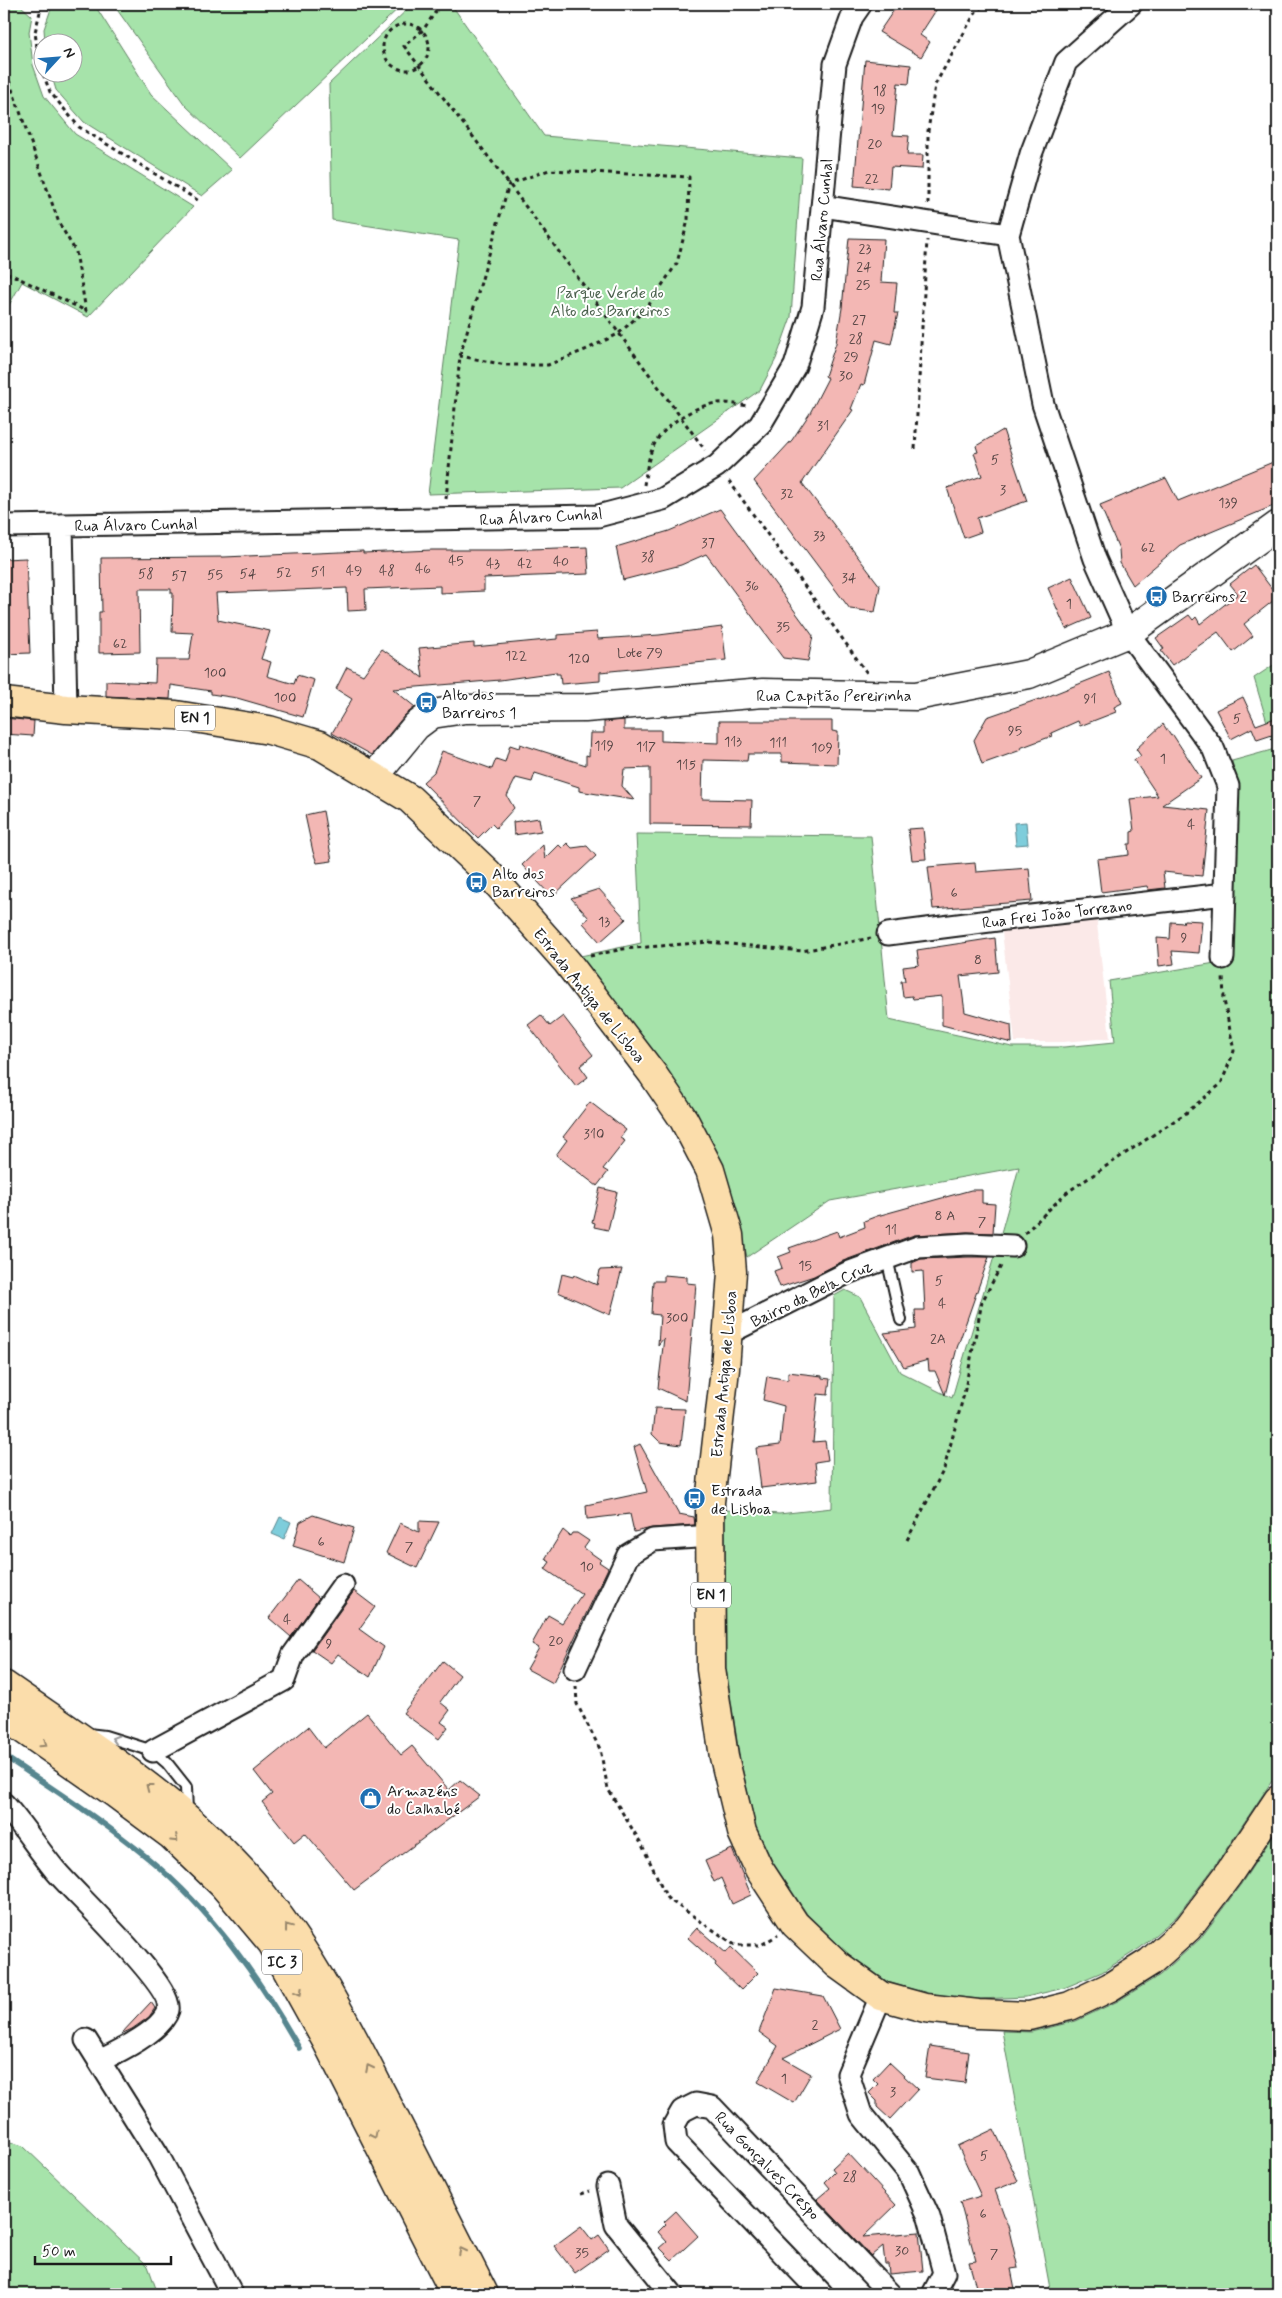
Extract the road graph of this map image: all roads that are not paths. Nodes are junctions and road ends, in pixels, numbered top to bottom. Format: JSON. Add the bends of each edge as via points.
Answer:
{"nodes":[{"id":1,"x":861,"y":4,"type":"edge"},
{"id":2,"x":1131,"y":4,"type":"edge"},
{"id":3,"x":822,"y":206,"type":"junction"},
{"id":4,"x":1008,"y":236,"type":"junction"},
{"id":5,"x":62,"y":525,"type":"junction"},
{"id":6,"x":1278,"y":525,"type":"edge"},
{"id":7,"x":4,"y":526,"type":"edge"},
{"id":8,"x":1128,"y":633,"type":"junction"},
{"id":9,"x":4,"y":702,"type":"edge"},
{"id":10,"x":66,"y":709,"type":"junction"},
{"id":11,"x":374,"y":777,"type":"junction"},
{"id":12,"x":1225,"y":894,"type":"junction"},
{"id":13,"x":888,"y":934,"type":"road end"},
{"id":14,"x":1223,"y":958,"type":"road end"},
{"id":15,"x":1013,"y":1246,"type":"road end"},
{"id":16,"x":886,"y":1258,"type":"junction"},
{"id":17,"x":901,"y":1320,"type":"dead end"},
{"id":18,"x":728,"y":1334,"type":"junction"},
{"id":19,"x":711,"y":1536,"type":"junction"},
{"id":20,"x":343,"y":1585,"type":"dead end"},
{"id":21,"x":575,"y":1669,"type":"road end"},
{"id":22,"x":4,"y":1685,"type":"edge"},
{"id":23,"x":4,"y":1716,"type":"edge"},
{"id":24,"x":73,"y":1733,"type":"junction"},
{"id":25,"x":153,"y":1751,"type":"junction"},
{"id":26,"x":1278,"y":1800,"type":"edge"},
{"id":27,"x":4,"y":1804,"type":"edge"},
{"id":28,"x":187,"y":1818,"type":"junction"},
{"id":29,"x":881,"y":1996,"type":"junction"},
{"id":30,"x":86,"y":2040,"type":"dead end"},
{"id":31,"x":99,"y":2061,"type":"junction"},
{"id":32,"x":608,"y":2186,"type":"dead end"},
{"id":33,"x":944,"y":2273,"type":"junction"},
{"id":34,"x":232,"y":2294,"type":"edge"},
{"id":35,"x":455,"y":2294,"type":"edge"},
{"id":36,"x":484,"y":2294,"type":"edge"},
{"id":37,"x":672,"y":2294,"type":"edge"},
{"id":38,"x":822,"y":2294,"type":"edge"},
{"id":39,"x":890,"y":2294,"type":"edge"},
{"id":40,"x":933,"y":2294,"type":"edge"},
{"id":41,"x":953,"y":2294,"type":"edge"}],
"edges":[{"from":1,"to":3,"type":"street","name":"Rua Álvaro Cunhal","via":[[852,17],[835,64]]},
{"from":2,"to":4,"type":"street","via":[[1066,62],[1030,154]]},
{"from":3,"to":4,"type":"street"},
{"from":3,"to":5,"type":"street","name":"Rua Álvaro Cunhal","via":[[813,307],[795,366],[760,425],[717,466],[663,499],[598,516]]},
{"from":4,"to":8,"type":"street","via":[[1043,404],[1095,560]]},
{"from":5,"to":7,"type":"street","name":"Rua Álvaro Cunhal"},
{"from":5,"to":10,"type":"street"},
{"from":6,"to":8,"type":"street","name":"Rua Capitão Pereirinha"},
{"from":8,"to":11,"type":"street","name":"Rua Capitão Pereirinha","via":[[1029,674],[916,696],[763,693],[585,708],[465,709],[432,714],[416,726]]},
{"from":8,"to":12,"type":"street","via":[[1213,748],[1228,786]]},
{"from":9,"to":10,"type":"main road","name":"Estrada Antiga de Lisboa","number":"EN 1"},
{"from":10,"to":11,"type":"main road","name":"Estrada Antiga de Lisboa","number":"EN 1","via":[[176,715],[268,730],[320,745]]},
{"from":11,"to":18,"type":"main road","name":"Estrada Antiga de Lisboa","number":"EN 1","via":[[410,799],[488,873],[567,962],[684,1120],[710,1170],[729,1235],[732,1272]]},
{"from":12,"to":13,"type":"street","name":"Rua Frei João Torreano"},
{"from":12,"to":14,"type":"street"},
{"from":15,"to":16,"type":"street","name":"Bairro da Bela Cruz","via":[[918,1247]]},
{"from":16,"to":17,"type":"lane"},
{"from":16,"to":18,"type":"street","name":"Bairro da Bela Cruz","via":[[846,1273]]},
{"from":18,"to":19,"type":"main road","name":"Estrada Antiga de Lisboa","number":"EN 1","via":[[710,1502]]},
{"from":19,"to":21,"type":"street","via":[[653,1540],[628,1555]]},
{"from":19,"to":29,"type":"main road","name":"Estrada Antiga de Lisboa","number":"EN 1","via":[[711,1669],[724,1757],[742,1832],[759,1869],[795,1924],[838,1964]]},
{"from":20,"to":25,"type":"street","via":[[293,1655],[284,1680]]},
{"from":22,"to":24,"type":"main road","number":"IC 3"},
{"from":23,"to":35,"type":"main road","number":"IC 3","one_way":true,"via":[[171,1835],[223,1885],[272,1943],[327,2042]]},
{"from":25,"to":24,"type":"lane","one_way":true,"via":[[105,1736]]},
{"from":28,"to":24,"type":"main road","number":"IC 3","one_way":true},
{"from":25,"to":28,"type":"lane","via":[[186,1787]]},
{"from":26,"to":29,"type":"main road","name":"Estrada Antiga de Lisboa","number":"EN 1","via":[[1188,1928],[1150,1962],[1110,1987],[1070,2006],[1029,2016],[925,2008]]},
{"from":27,"to":31,"type":"street","via":[[55,1870],[135,1955],[168,2004],[168,2012],[163,2019],[138,2042]]},
{"from":36,"to":28,"type":"main road","number":"IC 3","one_way":true,"via":[[349,2030],[290,1930],[242,1871]]},
{"from":29,"to":33,"type":"street","via":[[848,2074],[861,2114],[909,2173],[929,2217]]},
{"from":30,"to":31,"type":"street"},
{"from":31,"to":34,"type":"street","via":[[158,2155]]},
{"from":32,"to":37,"type":"street","via":[[616,2225]]},
{"from":33,"to":40,"type":"street"},
{"from":33,"to":41,"type":"street"},
{"from":38,"to":39,"type":"street","name":"Rua Gonçalves Crespo","via":[[676,2142],[674,2125],[682,2111],[696,2104],[712,2107]]}]}
